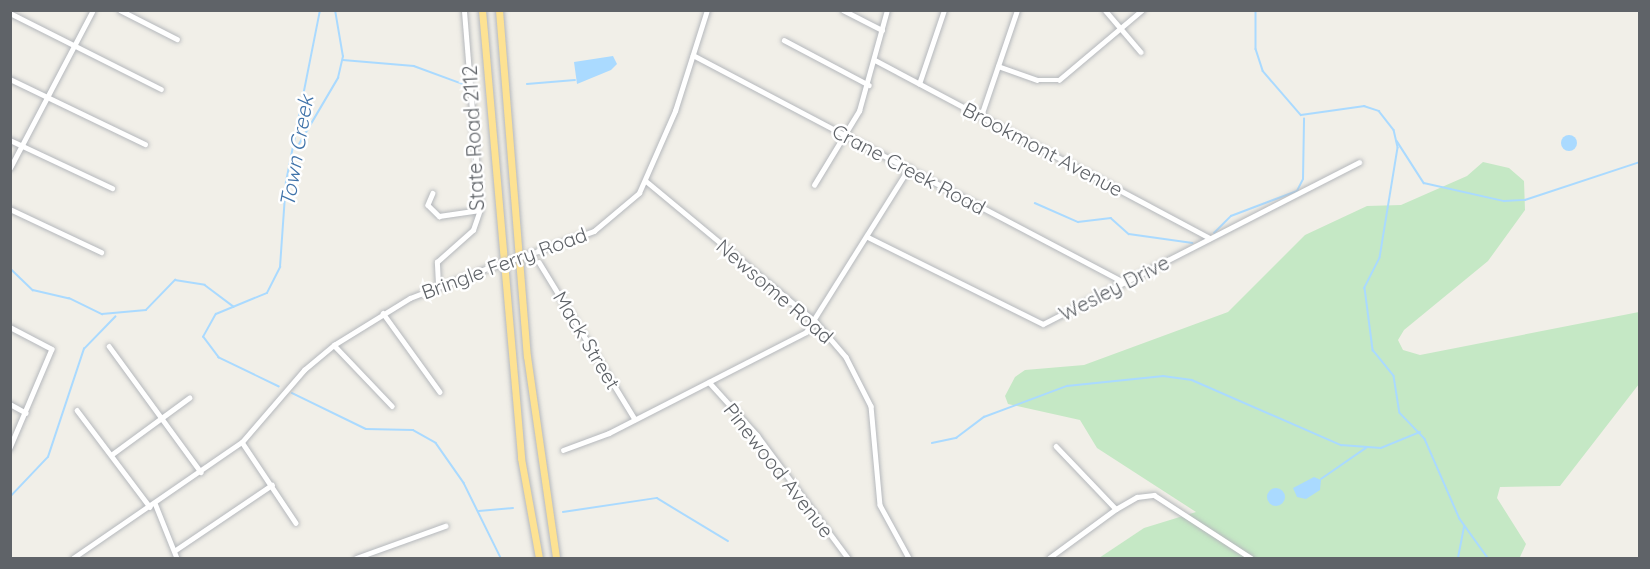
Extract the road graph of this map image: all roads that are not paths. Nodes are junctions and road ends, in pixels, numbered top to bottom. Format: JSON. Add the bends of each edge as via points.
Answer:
{"nodes":[{"id":1,"x":93,"y":10,"type":"edge"},
{"id":2,"x":120,"y":10,"type":"edge"},
{"id":3,"x":464,"y":10,"type":"edge"},
{"id":4,"x":482,"y":10,"type":"edge"},
{"id":5,"x":499,"y":10,"type":"edge"},
{"id":6,"x":706,"y":10,"type":"edge"},
{"id":7,"x":843,"y":10,"type":"edge"},
{"id":8,"x":887,"y":10,"type":"edge"},
{"id":9,"x":944,"y":10,"type":"edge"},
{"id":10,"x":1017,"y":10,"type":"edge"},
{"id":11,"x":1105,"y":10,"type":"edge"},
{"id":12,"x":1142,"y":10,"type":"edge"},
{"id":13,"x":10,"y":14,"type":"edge"},
{"id":14,"x":882,"y":30,"type":"junction"},
{"id":15,"x":1120,"y":30,"type":"junction"},
{"id":16,"x":177,"y":39,"type":"dead end"},
{"id":17,"x":784,"y":40,"type":"dead end"},
{"id":18,"x":74,"y":46,"type":"junction"},
{"id":19,"x":1141,"y":52,"type":"dead end"},
{"id":20,"x":693,"y":55,"type":"junction"},
{"id":21,"x":874,"y":60,"type":"junction"},
{"id":22,"x":998,"y":66,"type":"junction"},
{"id":23,"x":10,"y":79,"type":"edge"},
{"id":24,"x":919,"y":84,"type":"junction"},
{"id":25,"x":869,"y":85,"type":"junction"},
{"id":26,"x":161,"y":89,"type":"dead end"},
{"id":27,"x":49,"y":98,"type":"junction"},
{"id":28,"x":981,"y":116,"type":"junction"},
{"id":29,"x":844,"y":135,"type":"junction"},
{"id":30,"x":10,"y":140,"type":"edge"},
{"id":31,"x":146,"y":144,"type":"dead end"},
{"id":32,"x":22,"y":145,"type":"junction"},
{"id":33,"x":1359,"y":162,"type":"dead end"},
{"id":34,"x":10,"y":168,"type":"edge"},
{"id":35,"x":909,"y":168,"type":"junction"},
{"id":36,"x":646,"y":181,"type":"junction"},
{"id":37,"x":814,"y":185,"type":"dead end"},
{"id":38,"x":112,"y":188,"type":"dead end"},
{"id":39,"x":433,"y":193,"type":"dead end"},
{"id":40,"x":10,"y":209,"type":"edge"},
{"id":41,"x":480,"y":210,"type":"junction"},
{"id":42,"x":868,"y":237,"type":"junction"},
{"id":43,"x":1210,"y":238,"type":"junction"},
{"id":44,"x":101,"y":252,"type":"dead end"},
{"id":45,"x":538,"y":262,"type":"dead end"},
{"id":46,"x":1125,"y":283,"type":"junction"},
{"id":47,"x":438,"y":284,"type":"junction"},
{"id":48,"x":383,"y":313,"type":"junction"},
{"id":49,"x":816,"y":322,"type":"junction"},
{"id":50,"x":10,"y":327,"type":"edge"},
{"id":51,"x":334,"y":345,"type":"junction"},
{"id":52,"x":109,"y":346,"type":"dead end"},
{"id":53,"x":709,"y":382,"type":"junction"},
{"id":54,"x":440,"y":392,"type":"dead end"},
{"id":55,"x":189,"y":398,"type":"dead end"},
{"id":56,"x":10,"y":405,"type":"edge"},
{"id":57,"x":392,"y":406,"type":"dead end"},
{"id":58,"x":78,"y":410,"type":"dead end"},
{"id":59,"x":26,"y":413,"type":"junction"},
{"id":60,"x":161,"y":418,"type":"junction"},
{"id":61,"x":635,"y":419,"type":"junction"},
{"id":62,"x":242,"y":442,"type":"junction"},
{"id":63,"x":1056,"y":446,"type":"dead end"},
{"id":64,"x":10,"y":448,"type":"edge"},
{"id":65,"x":563,"y":450,"type":"dead end"},
{"id":66,"x":111,"y":455,"type":"junction"},
{"id":67,"x":201,"y":472,"type":"junction"},
{"id":68,"x":272,"y":485,"type":"junction"},
{"id":69,"x":155,"y":503,"type":"junction"},
{"id":70,"x":150,"y":507,"type":"junction"},
{"id":71,"x":1116,"y":509,"type":"junction"},
{"id":72,"x":296,"y":523,"type":"dead end"},
{"id":73,"x":445,"y":526,"type":"dead end"},
{"id":74,"x":174,"y":551,"type":"junction"},
{"id":75,"x":87,"y":552,"type":"junction"},
{"id":76,"x":367,"y":557,"type":"edge"},
{"id":77,"x":74,"y":558,"type":"edge"},
{"id":78,"x":89,"y":558,"type":"edge"},
{"id":79,"x":177,"y":558,"type":"edge"},
{"id":80,"x":356,"y":558,"type":"edge"},
{"id":81,"x":539,"y":558,"type":"edge"},
{"id":82,"x":556,"y":558,"type":"edge"},
{"id":83,"x":848,"y":558,"type":"edge"},
{"id":84,"x":909,"y":558,"type":"edge"},
{"id":85,"x":1049,"y":558,"type":"edge"},
{"id":86,"x":1251,"y":558,"type":"edge"}],
"edges":[{"from":1,"to":18,"type":"street"},
{"from":2,"to":16,"type":"street"},
{"from":3,"to":41,"type":"street","name":"State Road 2112"},
{"from":4,"to":81,"type":"highway","via":[[521,458]]},
{"from":5,"to":82,"type":"highway","via":[[527,356]]},
{"from":6,"to":20,"type":"street","name":"Bringle Ferry Road"},
{"from":7,"to":14,"type":"street"},
{"from":8,"to":14,"type":"street"},
{"from":9,"to":24,"type":"street"},
{"from":10,"to":22,"type":"street"},
{"from":11,"to":15,"type":"street"},
{"from":12,"to":15,"type":"street"},
{"from":13,"to":18,"type":"street"},
{"from":14,"to":21,"type":"street"},
{"from":15,"to":19,"type":"street"},
{"from":15,"to":22,"type":"street","via":[[1059,80],[1037,80]]},
{"from":17,"to":25,"type":"street"},
{"from":18,"to":26,"type":"street"},
{"from":18,"to":27,"type":"street"},
{"from":20,"to":29,"type":"street","name":"Crane Creek Road"},
{"from":20,"to":36,"type":"street","name":"Bringle Ferry Road"},
{"from":21,"to":24,"type":"street","name":"Brookmont Avenue"},
{"from":21,"to":25,"type":"street"},
{"from":22,"to":28,"type":"street"},
{"from":23,"to":27,"type":"street"},
{"from":24,"to":28,"type":"street","name":"Brookmont Avenue"},
{"from":25,"to":29,"type":"street"},
{"from":27,"to":31,"type":"street"},
{"from":27,"to":32,"type":"street"},
{"from":28,"to":43,"type":"street","name":"Brookmont Avenue"},
{"from":29,"to":35,"type":"street","name":"Crane Creek Road"},
{"from":29,"to":37,"type":"street"},
{"from":30,"to":32,"type":"street"},
{"from":32,"to":34,"type":"street"},
{"from":32,"to":38,"type":"street"},
{"from":33,"to":43,"type":"street","name":"Wesley Drive"},
{"from":35,"to":42,"type":"street"},
{"from":35,"to":46,"type":"street","name":"Crane Creek Road"},
{"from":36,"to":47,"type":"street","name":"Bringle Ferry Road","bridge":true,"via":[[612,220],[530,254]]},
{"from":36,"to":49,"type":"street","name":"Newsome Road"},
{"from":39,"to":41,"type":"street","via":[[428,205],[439,216],[471,207]]},
{"from":40,"to":44,"type":"street"},
{"from":41,"to":47,"type":"street","name":"State Road 2112","via":[[473,230],[437,262]]},
{"from":42,"to":46,"type":"street","name":"Wesley Drive","via":[[1037,324]]},
{"from":42,"to":49,"type":"street"},
{"from":43,"to":46,"type":"street","name":"Wesley Drive"},
{"from":45,"to":61,"type":"street","name":"Mack Street"},
{"from":47,"to":48,"type":"street","name":"Bringle Ferry Road"},
{"from":48,"to":51,"type":"street","name":"Bringle Ferry Road"},
{"from":48,"to":54,"type":"street"},
{"from":49,"to":53,"type":"street","name":"Pinewood Avenue","via":[[798,337]]},
{"from":49,"to":84,"type":"street","name":"Newsome Road","via":[[867,393],[880,505]]},
{"from":50,"to":59,"type":"street","via":[[52,349]]},
{"from":51,"to":57,"type":"street"},
{"from":51,"to":62,"type":"street","name":"Bringle Ferry Road","via":[[304,370]]},
{"from":52,"to":60,"type":"street"},
{"from":53,"to":61,"type":"street","name":"Pinewood Avenue"},
{"from":53,"to":83,"type":"street","name":"Pinewood Avenue","via":[[757,435]]},
{"from":55,"to":60,"type":"street"},
{"from":56,"to":59,"type":"street"},
{"from":58,"to":66,"type":"street"},
{"from":59,"to":64,"type":"street"},
{"from":60,"to":66,"type":"street"},
{"from":60,"to":67,"type":"street"},
{"from":61,"to":65,"type":"street","name":"Pinewood Avenue"},
{"from":62,"to":67,"type":"street","name":"Bringle Ferry Road"},
{"from":62,"to":68,"type":"street"},
{"from":63,"to":71,"type":"street"},
{"from":66,"to":70,"type":"street"},
{"from":67,"to":69,"type":"street","name":"Bringle Ferry Road"},
{"from":68,"to":72,"type":"street"},
{"from":68,"to":74,"type":"street"},
{"from":69,"to":70,"type":"street","name":"Bringle Ferry Road"},
{"from":69,"to":74,"type":"street"},
{"from":70,"to":75,"type":"street","name":"Bringle Ferry Road"},
{"from":71,"to":85,"type":"street"},
{"from":71,"to":86,"type":"street","via":[[1137,497],[1154,495]]},
{"from":73,"to":76,"type":"street"},
{"from":74,"to":79,"type":"street"},
{"from":75,"to":77,"type":"street","name":"Bringle Ferry Road"},
{"from":75,"to":78,"type":"street"},
{"from":76,"to":80,"type":"street"}]}
